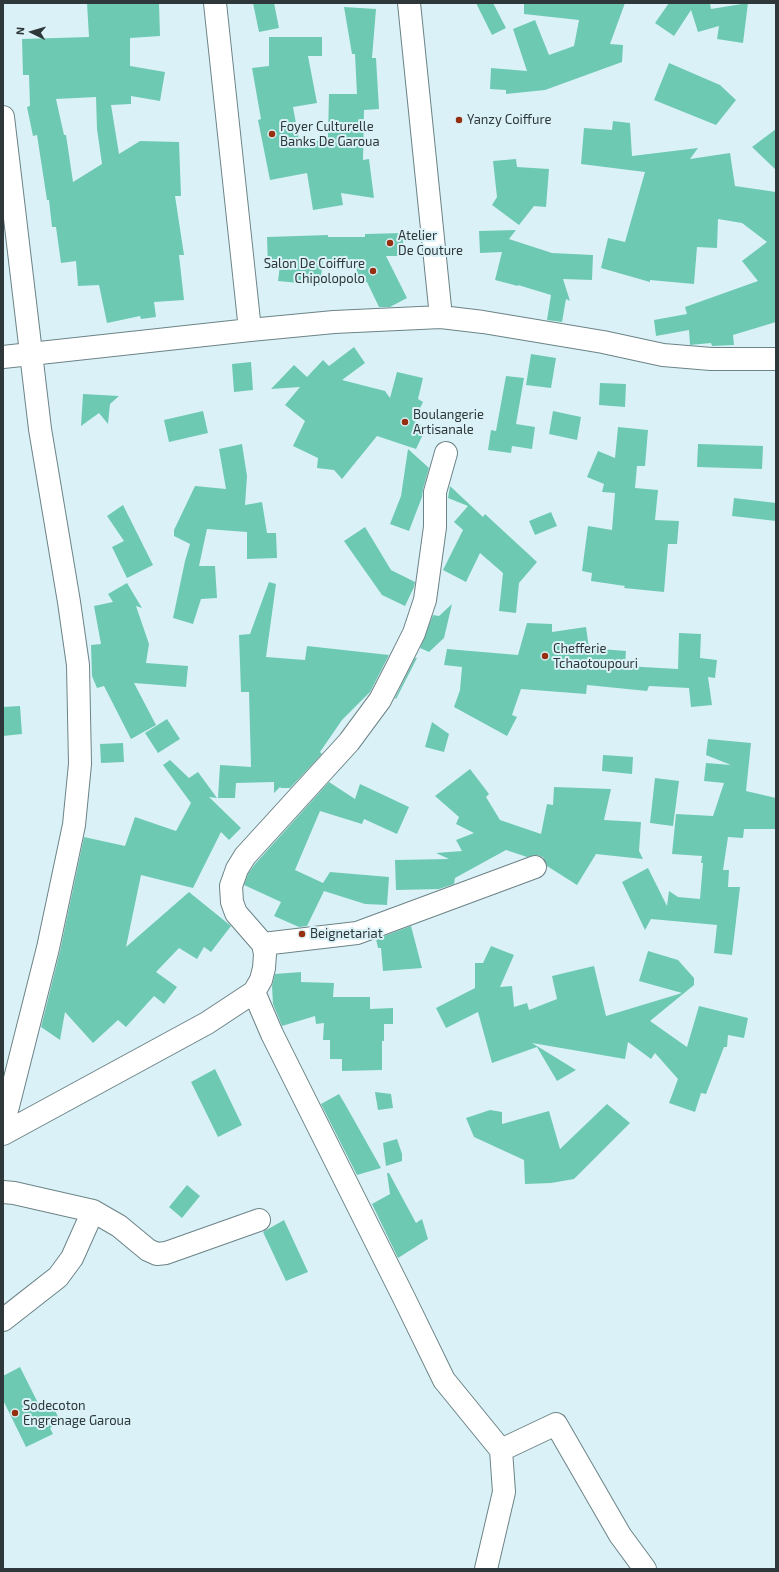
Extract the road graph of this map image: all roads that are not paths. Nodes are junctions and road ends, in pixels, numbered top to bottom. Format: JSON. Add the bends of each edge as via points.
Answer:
{"nodes":[{"id":1,"x":215,"y":3,"type":"edge"},
{"id":2,"x":409,"y":3,"type":"edge"},
{"id":3,"x":3,"y":118,"type":"edge"},
{"id":4,"x":441,"y":317,"type":"junction"},
{"id":5,"x":250,"y":330,"type":"junction"},
{"id":6,"x":32,"y":354,"type":"junction"},
{"id":7,"x":3,"y":357,"type":"edge"},
{"id":8,"x":776,"y":359,"type":"edge"},
{"id":9,"x":446,"y":453,"type":"dead end"},
{"id":10,"x":535,"y":867,"type":"dead end"},
{"id":11,"x":263,"y":944,"type":"junction"},
{"id":12,"x":254,"y":992,"type":"junction"},
{"id":13,"x":3,"y":1126,"type":"edge"},
{"id":14,"x":3,"y":1134,"type":"edge"},
{"id":15,"x":3,"y":1192,"type":"edge"},
{"id":16,"x":92,"y":1211,"type":"junction"},
{"id":17,"x":259,"y":1220,"type":"dead end"},
{"id":18,"x":3,"y":1320,"type":"edge"},
{"id":19,"x":501,"y":1450,"type":"junction"},
{"id":20,"x":486,"y":1569,"type":"edge"},
{"id":21,"x":644,"y":1569,"type":"edge"}],
"edges":[{"from":1,"to":5,"type":"street"},
{"from":2,"to":4,"type":"street"},
{"from":3,"to":6,"type":"street"},
{"from":4,"to":5,"type":"street","via":[[334,322]]},
{"from":4,"to":8,"type":"street","via":[[663,354],[711,359]]},
{"from":5,"to":6,"type":"street"},
{"from":6,"to":7,"type":"street"},
{"from":6,"to":13,"type":"street","via":[[40,429],[70,602],[78,666],[80,764],[72,833],[48,948]]},
{"from":9,"to":11,"type":"street","via":[[435,492],[435,527],[425,600],[414,633],[397,667],[380,700],[349,742],[245,856],[237,869],[231,886],[232,902],[236,913]]},
{"from":10,"to":11,"type":"street","via":[[357,933]]},
{"from":11,"to":12,"type":"street","via":[[264,968]]},
{"from":12,"to":14,"type":"street","via":[[207,1023]]},
{"from":12,"to":19,"type":"street","via":[[272,1034],[444,1380]]},
{"from":15,"to":16,"type":"street"},
{"from":16,"to":17,"type":"street","via":[[119,1226],[148,1250],[157,1254]]},
{"from":16,"to":18,"type":"street","via":[[72,1258],[58,1277]]},
{"from":19,"to":20,"type":"street","via":[[504,1492]]},
{"from":19,"to":21,"type":"street","via":[[556,1424],[620,1535]]}]}
